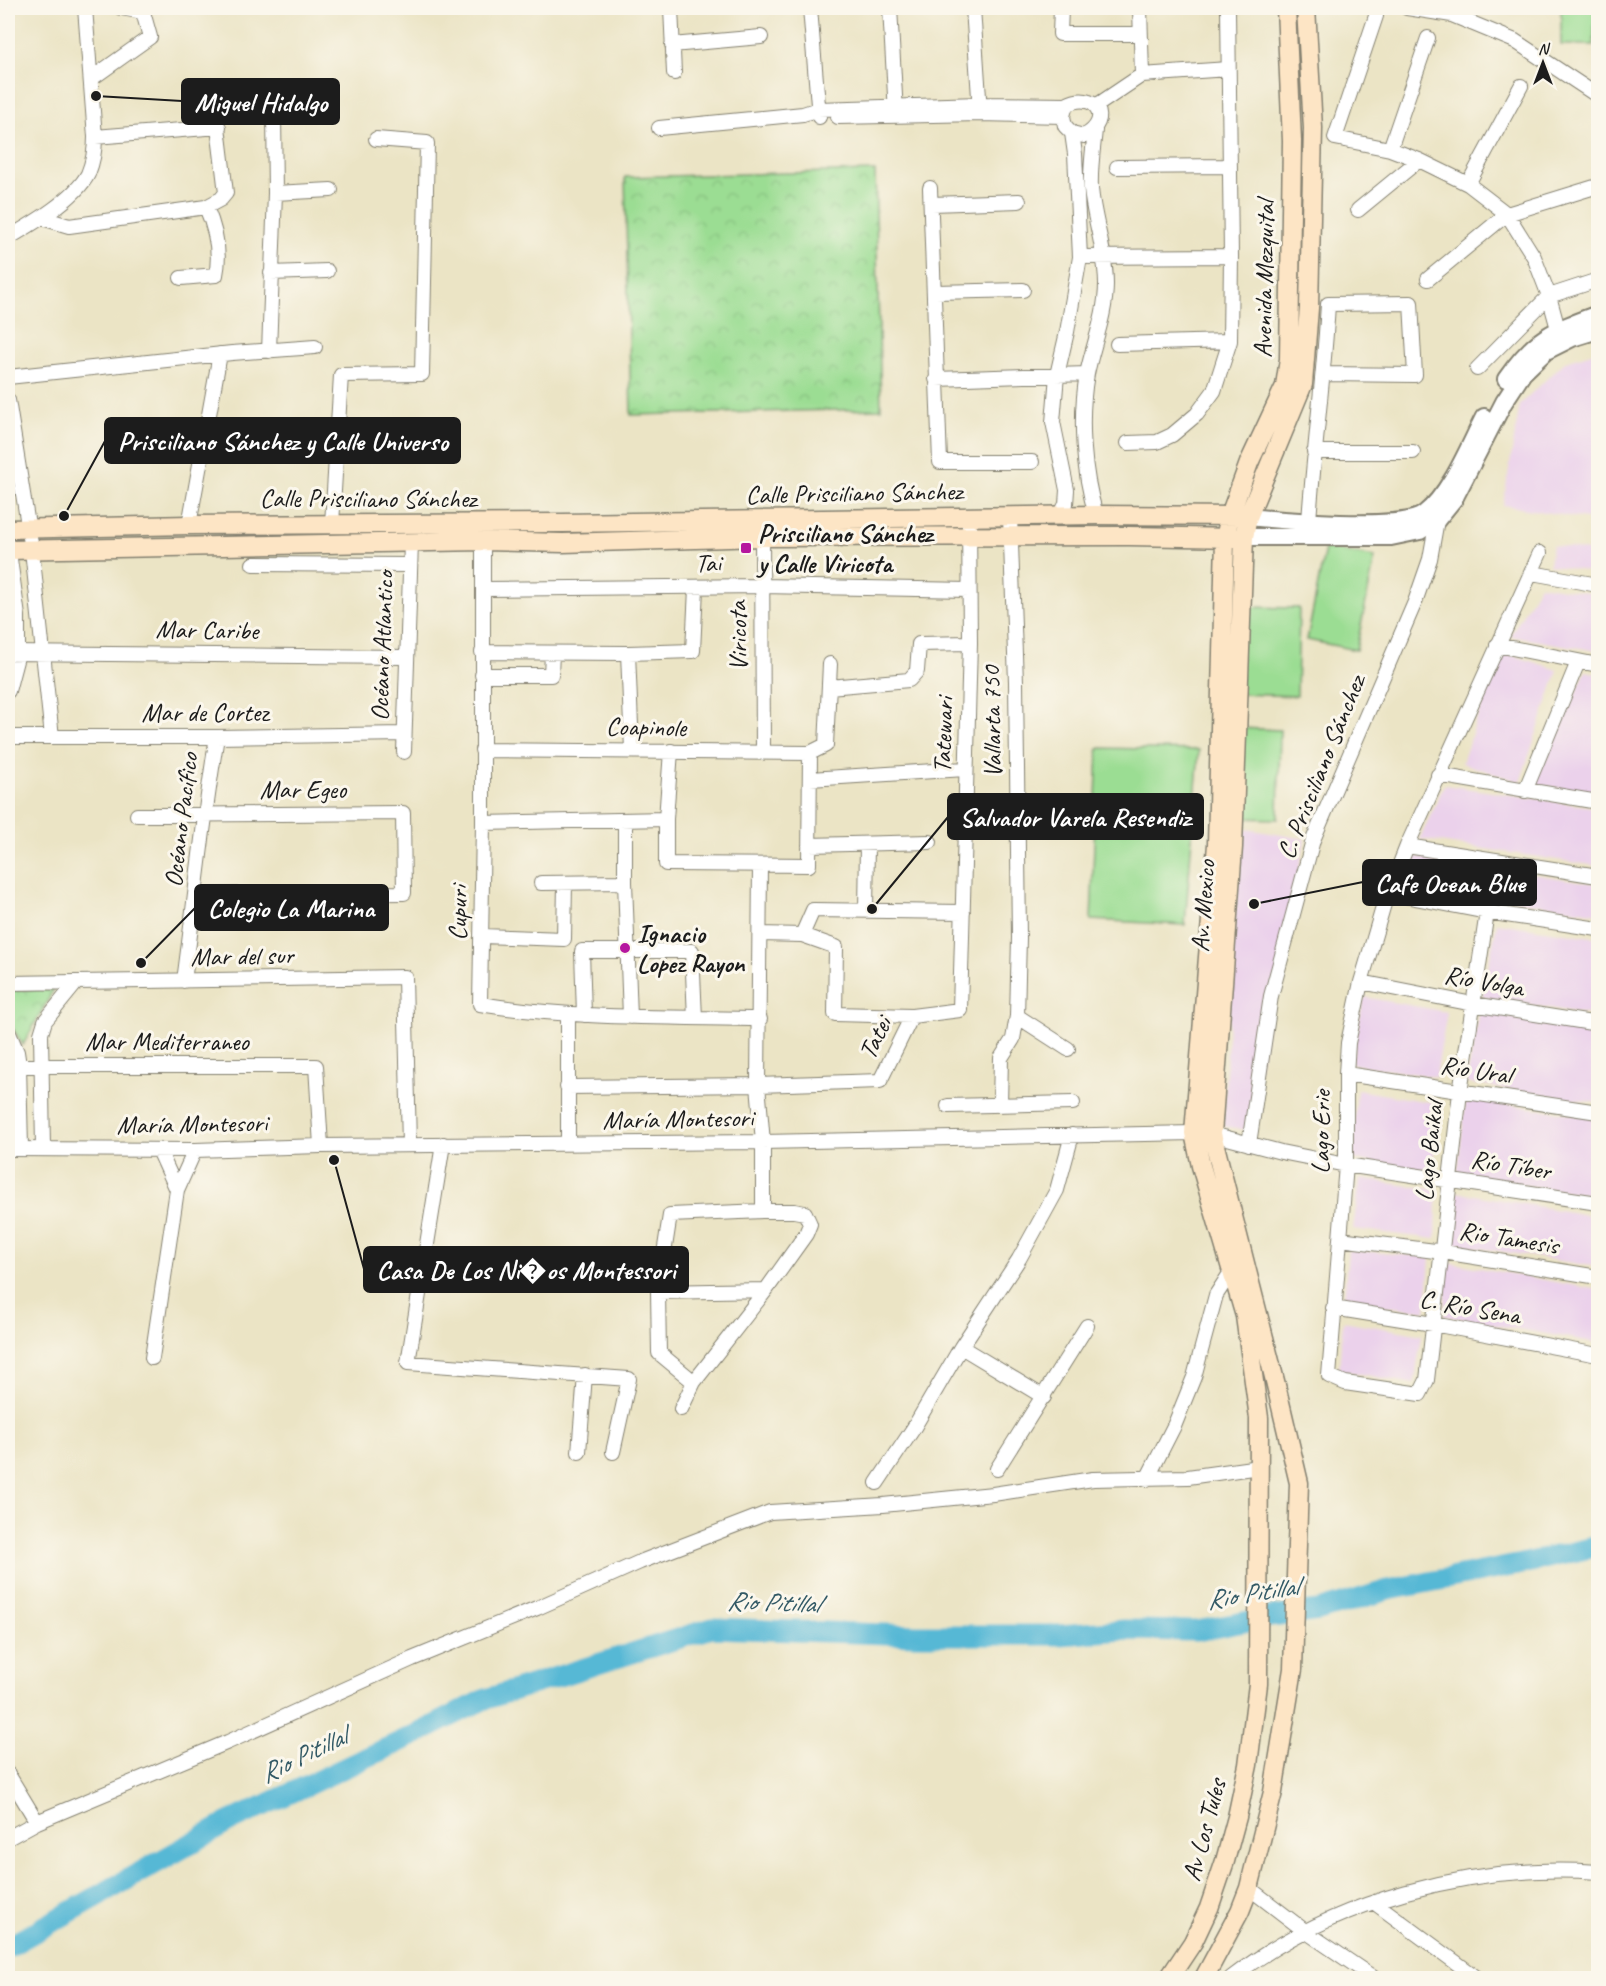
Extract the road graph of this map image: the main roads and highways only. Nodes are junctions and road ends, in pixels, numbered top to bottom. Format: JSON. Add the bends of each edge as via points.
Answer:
{"nodes":[{"id":1,"x":1286,"y":8,"type":"edge"},
{"id":2,"x":1306,"y":8,"type":"edge"},
{"id":3,"x":1239,"y":516,"type":"junction"},
{"id":4,"x":763,"y":528,"type":"junction"},
{"id":5,"x":8,"y":529,"type":"edge"},
{"id":6,"x":1244,"y":537,"type":"junction"},
{"id":7,"x":1225,"y":538,"type":"junction"},
{"id":8,"x":8,"y":549,"type":"edge"},
{"id":9,"x":1203,"y":1133,"type":"junction"},
{"id":10,"x":1169,"y":1978,"type":"edge"},
{"id":11,"x":1204,"y":1978,"type":"edge"}],
"edges":[{"from":1,"to":3,"type":"main road","name":"Avenida Mezquital","via":[[1292,141],[1289,359],[1286,386],[1249,463]]},
{"from":2,"to":3,"type":"main road","name":"Avenida Mezquital","via":[[1313,128],[1304,384]]},
{"from":3,"to":4,"type":"main road","name":"Calle Prisciliano Sánchez","via":[[969,517]]},
{"from":3,"to":6,"type":"main road","name":"Avenida Mezquital"},
{"from":3,"to":7,"type":"main road","name":"Avenida Mezquital"},
{"from":4,"to":5,"type":"main road","name":"Calle Prisciliano Sánchez","via":[[332,524]]},
{"from":4,"to":7,"type":"main road","name":"Calle Prisciliano Sánchez","via":[[969,537]]},
{"from":4,"to":8,"type":"main road","name":"Calle Prisciliano Sánchez","via":[[563,543]]},
{"from":6,"to":7,"type":"main road","name":"Calle Prisciliano Sánchez"},
{"from":6,"to":9,"type":"main road","name":"Av. Mexico","via":[[1233,847]]},
{"from":7,"to":9,"type":"main road","name":"Av. Mexico","via":[[1217,844]]},
{"from":9,"to":10,"type":"main road","name":"Av Los Tules","via":[[1201,1166],[1245,1316],[1259,1418],[1258,1684],[1248,1765],[1225,1862],[1193,1942]]},
{"from":9,"to":11,"type":"main road","via":[[1275,1381],[1299,1483],[1292,1677],[1273,1792],[1250,1888]]}]}
